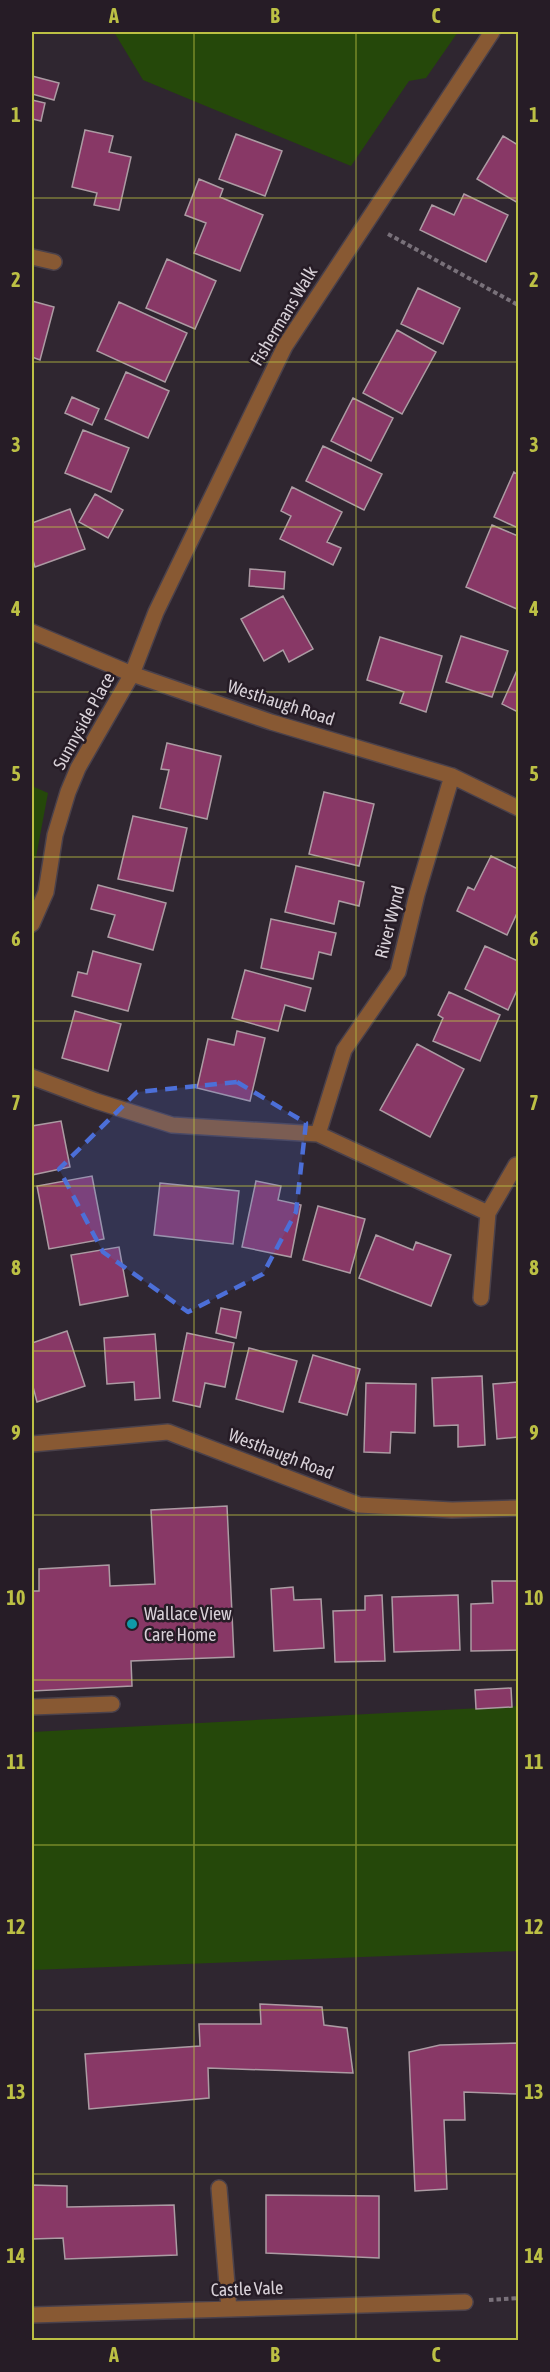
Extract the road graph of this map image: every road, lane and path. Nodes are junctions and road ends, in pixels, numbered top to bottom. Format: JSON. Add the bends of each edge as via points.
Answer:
{"nodes":[{"id":1,"x":492,"y":32,"type":"edge"},
{"id":2,"x":367,"y":222,"type":"junction"},
{"id":3,"x":32,"y":257,"type":"edge"},
{"id":4,"x":54,"y":261,"type":"dead end"},
{"id":5,"x":519,"y":305,"type":"edge"},
{"id":6,"x":32,"y":632,"type":"edge"},
{"id":7,"x":132,"y":674,"type":"junction"},
{"id":8,"x":452,"y":776,"type":"junction"},
{"id":9,"x":519,"y":808,"type":"edge"},
{"id":10,"x":32,"y":924,"type":"edge"},
{"id":11,"x":32,"y":1077,"type":"edge"},
{"id":12,"x":318,"y":1134,"type":"junction"},
{"id":13,"x":516,"y":1165,"type":"dead end"},
{"id":14,"x":488,"y":1213,"type":"junction"},
{"id":15,"x":481,"y":1298,"type":"dead end"},
{"id":16,"x":32,"y":1444,"type":"edge"},
{"id":17,"x":519,"y":1508,"type":"edge"},
{"id":18,"x":112,"y":1704,"type":"dead end"},
{"id":19,"x":32,"y":1707,"type":"edge"},
{"id":20,"x":219,"y":2188,"type":"dead end"},
{"id":21,"x":465,"y":2302,"type":"dead end"},
{"id":22,"x":229,"y":2309,"type":"junction"},
{"id":23,"x":32,"y":2315,"type":"edge"}],
"edges":[{"from":1,"to":2,"type":"street","name":"Fishermans Walk"},
{"from":2,"to":5,"type":"path"},
{"from":2,"to":7,"type":"street","name":"Fishermans Walk","via":[[285,346],[156,612]]},
{"from":3,"to":4,"type":"street"},
{"from":6,"to":7,"type":"street","name":"Westhaugh Road"},
{"from":7,"to":8,"type":"street","name":"Westhaugh Road","via":[[271,722]]},
{"from":7,"to":10,"type":"street","name":"Sunnyside Place","via":[[68,792],[55,835],[45,892]]},
{"from":8,"to":9,"type":"street","name":"Westhaugh Road"},
{"from":8,"to":12,"type":"street","name":"River Wynd","via":[[398,972],[344,1050]]},
{"from":11,"to":12,"type":"street","via":[[172,1125]]},
{"from":12,"to":14,"type":"street"},
{"from":13,"to":14,"type":"street"},
{"from":14,"to":15,"type":"street"},
{"from":16,"to":17,"type":"street","name":"Westhaugh Road","via":[[168,1432],[359,1505],[452,1510]]},
{"from":18,"to":19,"type":"street"},
{"from":20,"to":22,"type":"street"},
{"from":21,"to":22,"type":"street","name":"Castle Vale"},
{"from":22,"to":23,"type":"street","name":"Castle Vale"}]}
